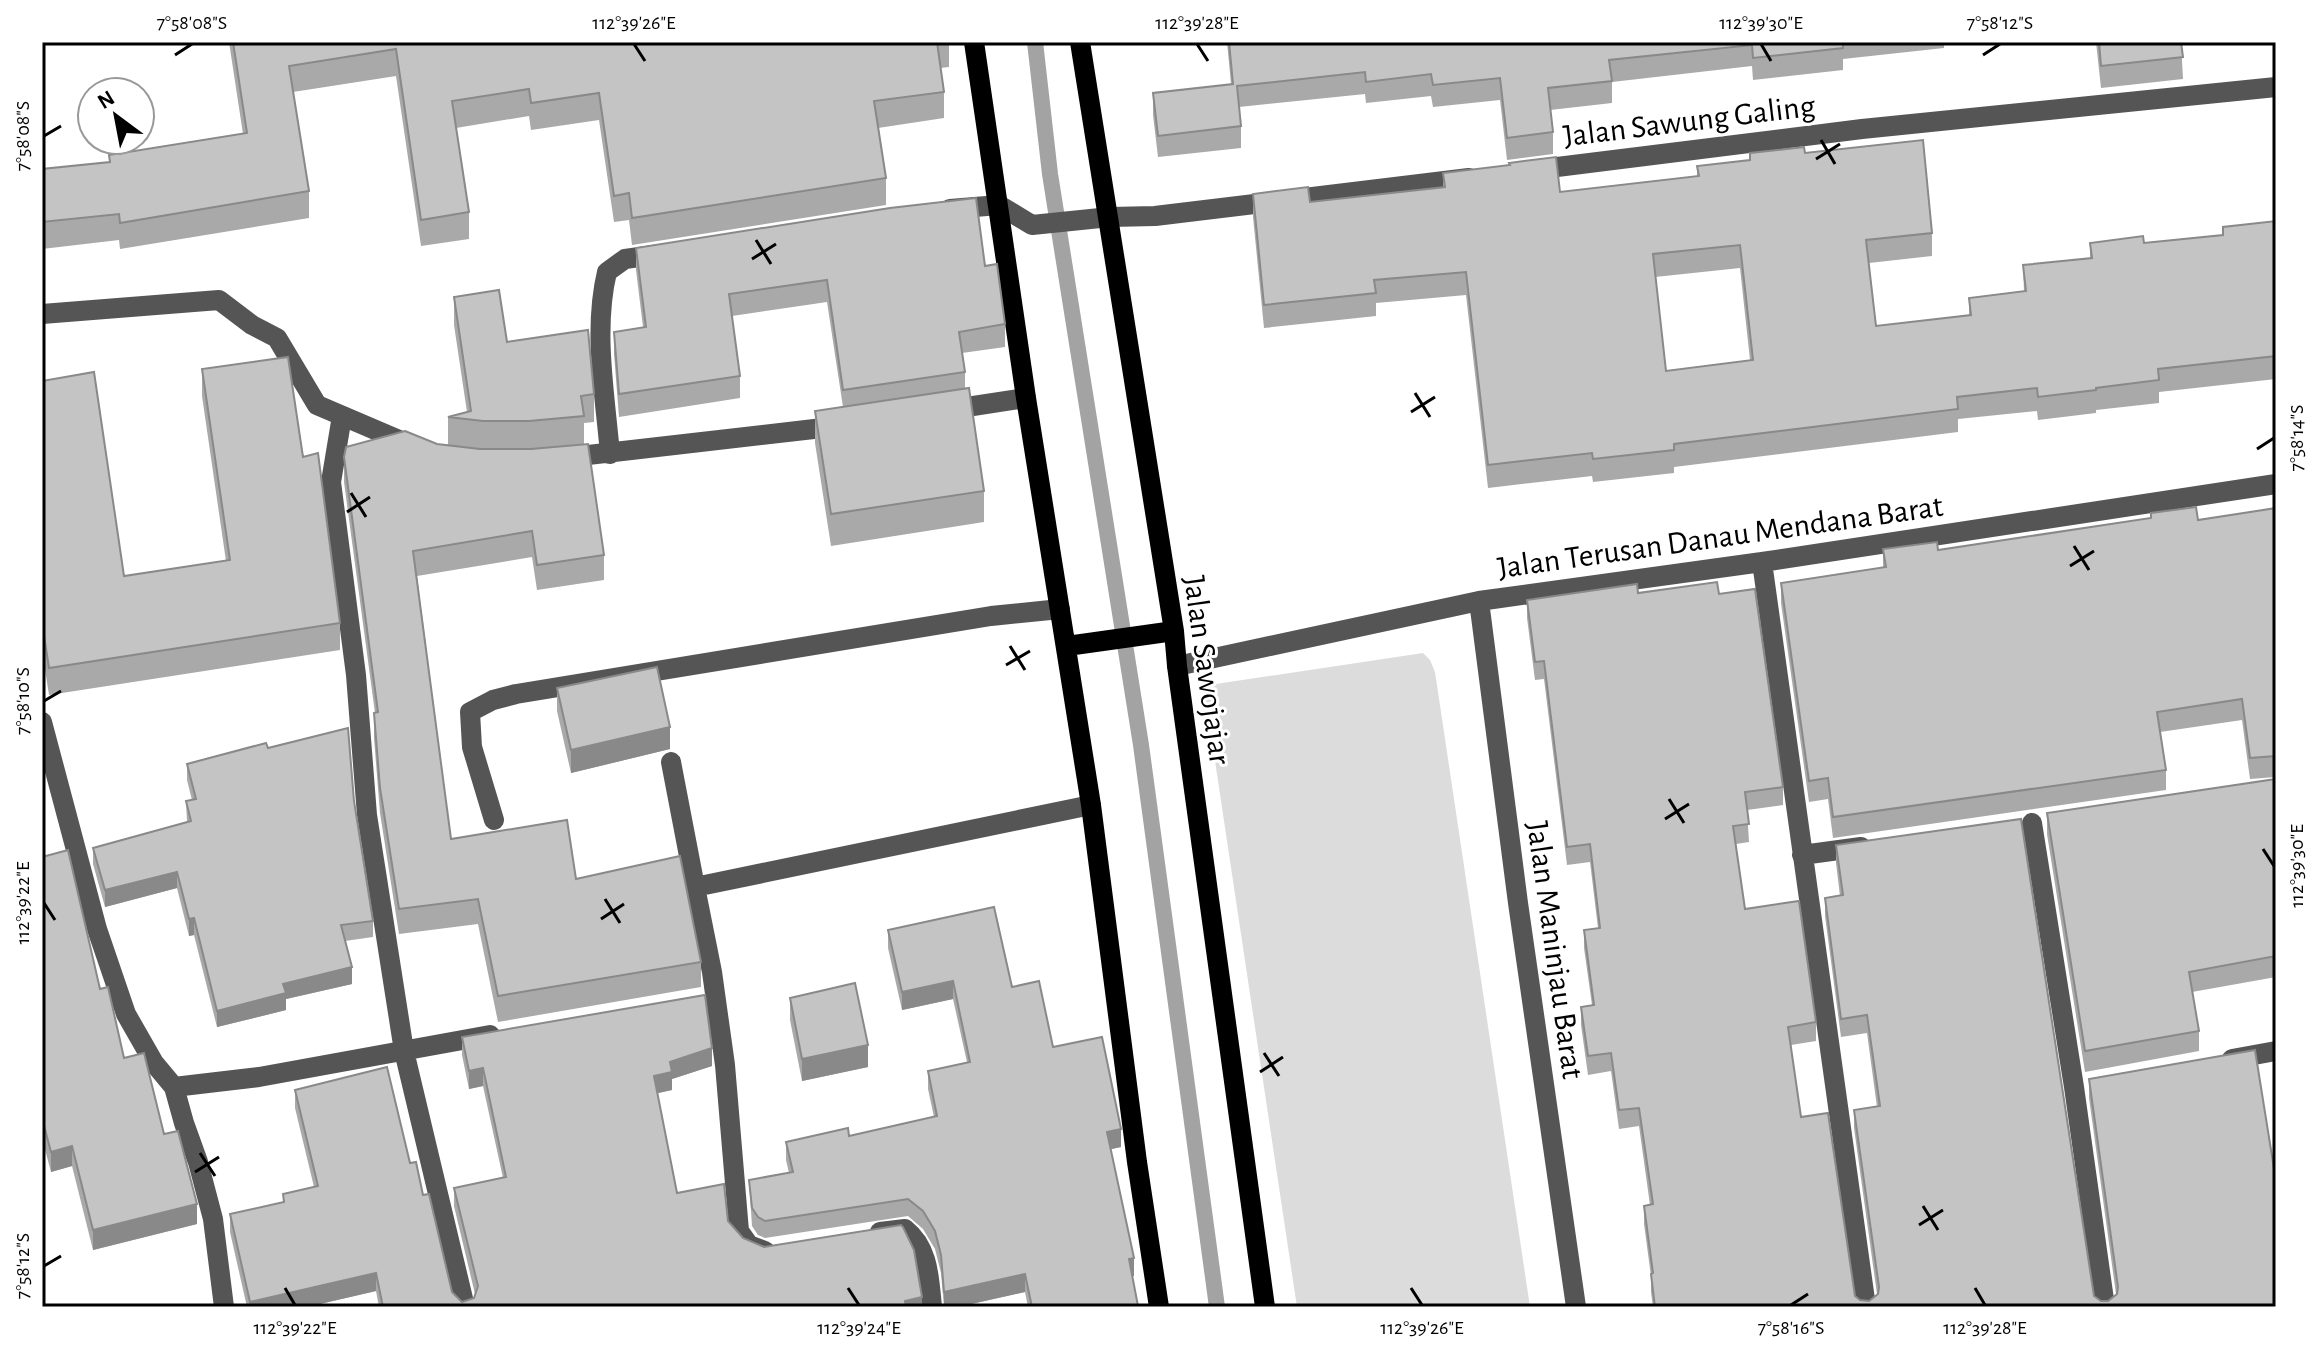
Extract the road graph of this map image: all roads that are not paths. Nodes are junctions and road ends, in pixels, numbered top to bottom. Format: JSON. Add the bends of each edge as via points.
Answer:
{"nodes":[{"id":1,"x":974,"y":42,"type":"edge"},
{"id":2,"x":1080,"y":42,"type":"edge"},
{"id":3,"x":2276,"y":87,"type":"edge"},
{"id":4,"x":1517,"y":172,"type":"edge"},
{"id":5,"x":1485,"y":176,"type":"edge"},
{"id":6,"x":999,"y":205,"type":"junction"},
{"id":7,"x":936,"y":210,"type":"edge"},
{"id":8,"x":1101,"y":219,"type":"junction"},
{"id":9,"x":688,"y":250,"type":"edge"},
{"id":10,"x":42,"y":314,"type":"edge"},
{"id":11,"x":1026,"y":398,"type":"junction"},
{"id":12,"x":920,"y":414,"type":"edge"},
{"id":13,"x":342,"y":416,"type":"junction"},
{"id":14,"x":859,"y":423,"type":"edge"},
{"id":15,"x":425,"y":451,"type":"edge"},
{"id":16,"x":610,"y":454,"type":"junction"},
{"id":17,"x":543,"y":460,"type":"edge"},
{"id":18,"x":2276,"y":484,"type":"edge"},
{"id":19,"x":1762,"y":562,"type":"junction"},
{"id":20,"x":1479,"y":601,"type":"junction"},
{"id":21,"x":1060,"y":609,"type":"junction"},
{"id":22,"x":1174,"y":631,"type":"junction"},
{"id":23,"x":1067,"y":646,"type":"junction"},
{"id":24,"x":1177,"y":666,"type":"junction"},
{"id":25,"x":42,"y":722,"type":"edge"},
{"id":26,"x":671,"y":762,"type":"dead end"},
{"id":27,"x":51,"y":800,"type":"edge"},
{"id":28,"x":1091,"y":805,"type":"junction"},
{"id":29,"x":494,"y":820,"type":"dead end"},
{"id":30,"x":2032,"y":823,"type":"dead end"},
{"id":31,"x":1878,"y":844,"type":"edge"},
{"id":32,"x":1802,"y":855,"type":"junction"},
{"id":33,"x":695,"y":887,"type":"junction"},
{"id":34,"x":509,"y":1032,"type":"edge"},
{"id":35,"x":404,"y":1051,"type":"junction"},
{"id":36,"x":2276,"y":1051,"type":"edge"},
{"id":37,"x":2214,"y":1062,"type":"edge"},
{"id":38,"x":174,"y":1087,"type":"junction"},
{"id":39,"x":865,"y":1234,"type":"edge"},
{"id":40,"x":792,"y":1247,"type":"edge"},
{"id":41,"x":224,"y":1307,"type":"edge"},
{"id":42,"x":465,"y":1307,"type":"edge"},
{"id":43,"x":932,"y":1307,"type":"edge"},
{"id":44,"x":1159,"y":1307,"type":"edge"},
{"id":45,"x":1265,"y":1307,"type":"edge"},
{"id":46,"x":1576,"y":1307,"type":"edge"},
{"id":47,"x":1866,"y":1307,"type":"edge"},
{"id":48,"x":2105,"y":1307,"type":"edge"}],
"edges":[{"from":1,"to":6,"type":"main road"},
{"from":2,"to":8,"type":"main road","name":"Jalan Sawojajar"},
{"from":3,"to":4,"type":"street","name":"Jalan Sawung Galing","via":[[1862,129]]},
{"from":5,"to":8,"type":"street"},
{"from":6,"to":7,"type":"street"},
{"from":6,"to":8,"type":"street","via":[[1032,225]]},
{"from":6,"to":11,"type":"main road"},
{"from":8,"to":22,"type":"main road","name":"Jalan Sawojajar"},
{"from":9,"to":16,"type":"street","via":[[625,259],[607,272],[602,348]]},
{"from":10,"to":13,"type":"street","via":[[219,300],[277,338],[317,405]]},
{"from":11,"to":12,"type":"street"},
{"from":11,"to":21,"type":"main road"},
{"from":13,"to":15,"type":"street"},
{"from":13,"to":35,"type":"street","via":[[331,482],[356,675],[367,815]]},
{"from":14,"to":16,"type":"street"},
{"from":16,"to":17,"type":"street"},
{"from":18,"to":19,"type":"street","name":"Jalan Terusan Danau Mendana Barat"},
{"from":19,"to":20,"type":"street","name":"Jalan Terusan Danau Mendana Barat"},
{"from":19,"to":32,"type":"street"},
{"from":20,"to":24,"type":"street","name":"Jalan Terusan Danau Mendana Barat"},
{"from":20,"to":46,"type":"street","name":"Jalan Maninjau Barat"},
{"from":21,"to":23,"type":"main road"},
{"from":21,"to":29,"type":"street","via":[[976,618],[493,700],[470,712],[472,747]]},
{"from":22,"to":23,"type":"main road"},
{"from":22,"to":24,"type":"main road","name":"Jalan Sawojajar"},
{"from":23,"to":28,"type":"main road"},
{"from":24,"to":45,"type":"main road","name":"Jalan Sawojajar"},
{"from":25,"to":27,"type":"street"},
{"from":26,"to":33,"type":"street"},
{"from":27,"to":38,"type":"street","via":[[126,1014]]},
{"from":28,"to":33,"type":"street"},
{"from":28,"to":44,"type":"main road"},
{"from":30,"to":48,"type":"street","via":[[2082,1086]]},
{"from":31,"to":32,"type":"street"},
{"from":32,"to":47,"type":"street"},
{"from":33,"to":40,"type":"street","via":[[731,1122],[739,1231],[763,1252]]},
{"from":34,"to":35,"type":"street"},
{"from":35,"to":38,"type":"street"},
{"from":35,"to":42,"type":"street"},
{"from":36,"to":37,"type":"street"},
{"from":38,"to":41,"type":"street","via":[[213,1219]]},
{"from":39,"to":43,"type":"street","via":[[905,1229],[916,1237],[923,1249]]}]}
